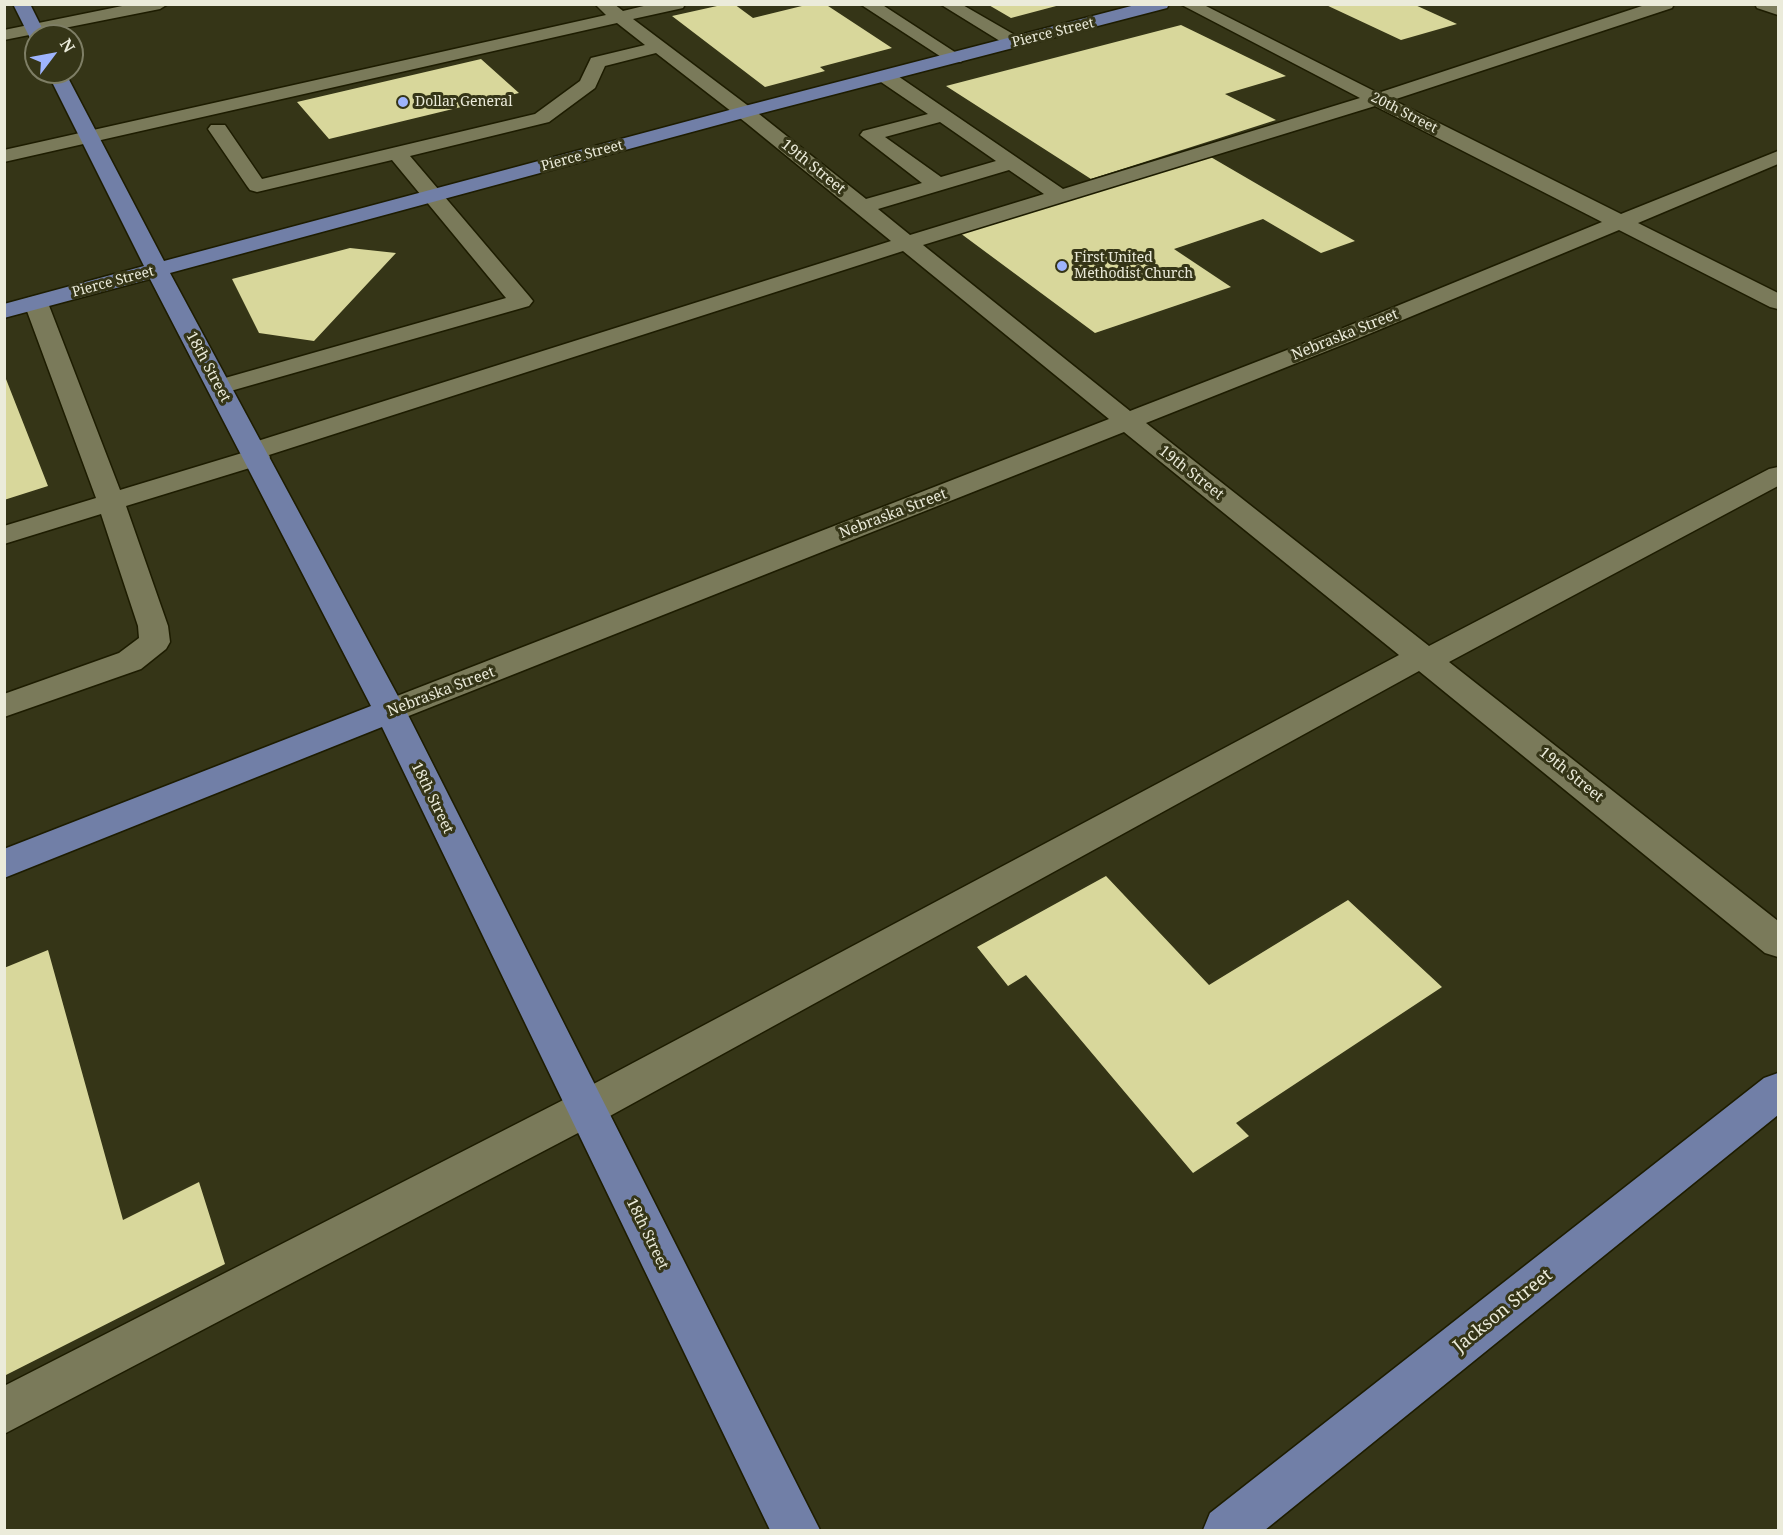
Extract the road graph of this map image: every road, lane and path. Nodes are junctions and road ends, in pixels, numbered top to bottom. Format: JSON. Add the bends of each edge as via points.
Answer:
{"nodes":[{"id":1,"x":21,"y":4,"type":"edge"},
{"id":2,"x":160,"y":4,"type":"edge"},
{"id":3,"x":677,"y":4,"type":"edge"},
{"id":4,"x":868,"y":4,"type":"edge"},
{"id":5,"x":948,"y":4,"type":"edge"},
{"id":6,"x":1161,"y":4,"type":"edge"},
{"id":7,"x":1188,"y":4,"type":"edge"},
{"id":8,"x":1666,"y":4,"type":"edge"},
{"id":9,"x":1763,"y":4,"type":"edge"},
{"id":10,"x":1779,"y":10,"type":"edge"},
{"id":11,"x":611,"y":11,"type":"edge"},
{"id":12,"x":31,"y":24,"type":"edge"},
{"id":13,"x":74,"y":24,"type":"edge"},
{"id":14,"x":24,"y":34,"type":"edge"},
{"id":15,"x":4,"y":35,"type":"edge"},
{"id":16,"x":1014,"y":42,"type":"junction"},
{"id":17,"x":658,"y":47,"type":"junction"},
{"id":18,"x":955,"y":58,"type":"junction"},
{"id":19,"x":885,"y":76,"type":"junction"},
{"id":20,"x":63,"y":84,"type":"edge"},
{"id":21,"x":1377,"y":99,"type":"junction"},
{"id":22,"x":744,"y":112,"type":"junction"},
{"id":23,"x":942,"y":116,"type":"junction"},
{"id":24,"x":218,"y":129,"type":"dead end"},
{"id":25,"x":91,"y":136,"type":"junction"},
{"id":26,"x":397,"y":153,"type":"junction"},
{"id":27,"x":4,"y":156,"type":"edge"},
{"id":28,"x":1779,"y":157,"type":"edge"},
{"id":29,"x":1011,"y":163,"type":"junction"},
{"id":30,"x":937,"y":184,"type":"junction"},
{"id":31,"x":1060,"y":196,"type":"junction"},
{"id":32,"x":433,"y":197,"type":"junction"},
{"id":33,"x":862,"y":207,"type":"junction"},
{"id":34,"x":1619,"y":222,"type":"junction"},
{"id":35,"x":907,"y":243,"type":"junction"},
{"id":36,"x":157,"y":270,"type":"junction"},
{"id":37,"x":1779,"y":302,"type":"edge"},
{"id":38,"x":36,"y":303,"type":"junction"},
{"id":39,"x":4,"y":311,"type":"edge"},
{"id":40,"x":219,"y":387,"type":"junction"},
{"id":41,"x":1128,"y":422,"type":"junction"},
{"id":42,"x":256,"y":454,"type":"junction"},
{"id":43,"x":1779,"y":475,"type":"edge"},
{"id":44,"x":111,"y":502,"type":"junction"},
{"id":45,"x":4,"y":535,"type":"edge"},
{"id":46,"x":1425,"y":658,"type":"junction"},
{"id":47,"x":4,"y":706,"type":"edge"},
{"id":48,"x":390,"y":711,"type":"junction"},
{"id":49,"x":4,"y":864,"type":"edge"},
{"id":50,"x":1779,"y":942,"type":"edge"},
{"id":51,"x":1779,"y":1091,"type":"edge"},
{"id":52,"x":585,"y":1109,"type":"junction"},
{"id":53,"x":4,"y":1411,"type":"edge"},
{"id":54,"x":795,"y":1530,"type":"edge"},
{"id":55,"x":1227,"y":1530,"type":"edge"}],
"edges":[{"from":1,"to":12,"type":"main road"},
{"from":2,"to":13,"type":"street"},
{"from":3,"to":11,"type":"street"},
{"from":4,"to":18,"type":"street"},
{"from":5,"to":16,"type":"street"},
{"from":6,"to":16,"type":"main road","name":"Pierce Street"},
{"from":7,"to":21,"type":"street","name":"20th Street"},
{"from":8,"to":21,"type":"street"},
{"from":9,"to":10,"type":"street"},
{"from":11,"to":17,"type":"street","name":"19th Street"},
{"from":11,"to":25,"type":"street"},
{"from":14,"to":15,"type":"street"},
{"from":16,"to":18,"type":"main road","name":"Pierce Street"},
{"from":17,"to":22,"type":"street","name":"19th Street"},
{"from":17,"to":26,"type":"street","via":[[597,62],[588,84],[542,118]]},
{"from":18,"to":19,"type":"main road","name":"Pierce Street"},
{"from":19,"to":22,"type":"main road","name":"Pierce Street"},
{"from":19,"to":23,"type":"street"},
{"from":20,"to":25,"type":"main road","name":"18th Street"},
{"from":21,"to":31,"type":"street"},
{"from":21,"to":34,"type":"street","name":"20th Street"},
{"from":22,"to":32,"type":"main road","name":"Pierce Street"},
{"from":22,"to":33,"type":"street","name":"19th Street"},
{"from":23,"to":29,"type":"street"},
{"from":23,"to":30,"type":"street","via":[[870,135]]},
{"from":24,"to":26,"type":"street","via":[[257,186]]},
{"from":25,"to":27,"type":"street"},
{"from":25,"to":36,"type":"main road","name":"18th Street"},
{"from":26,"to":32,"type":"street"},
{"from":28,"to":34,"type":"street","name":"Nebraska Street"},
{"from":29,"to":30,"type":"street"},
{"from":29,"to":31,"type":"street"},
{"from":30,"to":33,"type":"street"},
{"from":31,"to":35,"type":"street"},
{"from":32,"to":36,"type":"main road","name":"Pierce Street"},
{"from":32,"to":40,"type":"street","via":[[521,301]]},
{"from":33,"to":35,"type":"street","name":"19th Street"},
{"from":34,"to":37,"type":"street","name":"20th Street"},
{"from":34,"to":41,"type":"street","name":"Nebraska Street"},
{"from":35,"to":41,"type":"street","name":"19th Street"},
{"from":35,"to":42,"type":"street"},
{"from":36,"to":38,"type":"main road","name":"Pierce Street"},
{"from":36,"to":40,"type":"main road","name":"18th Street"},
{"from":38,"to":39,"type":"main road","name":"Pierce Street"},
{"from":38,"to":44,"type":"street"},
{"from":40,"to":42,"type":"main road","name":"18th Street"},
{"from":41,"to":46,"type":"street","name":"19th Street"},
{"from":41,"to":48,"type":"street","name":"Nebraska Street"},
{"from":42,"to":44,"type":"street"},
{"from":42,"to":48,"type":"main road","name":"18th Street"},
{"from":43,"to":46,"type":"street"},
{"from":44,"to":45,"type":"street"},
{"from":44,"to":47,"type":"street","via":[[155,642],[130,661]]},
{"from":46,"to":50,"type":"street","name":"19th Street"},
{"from":46,"to":52,"type":"street"},
{"from":48,"to":49,"type":"main road","name":"Nebraska Street"},
{"from":48,"to":52,"type":"main road","name":"18th Street"},
{"from":51,"to":55,"type":"main road","name":"Jackson Street"},
{"from":52,"to":53,"type":"street"},
{"from":52,"to":54,"type":"main road","name":"18th Street"}]}
